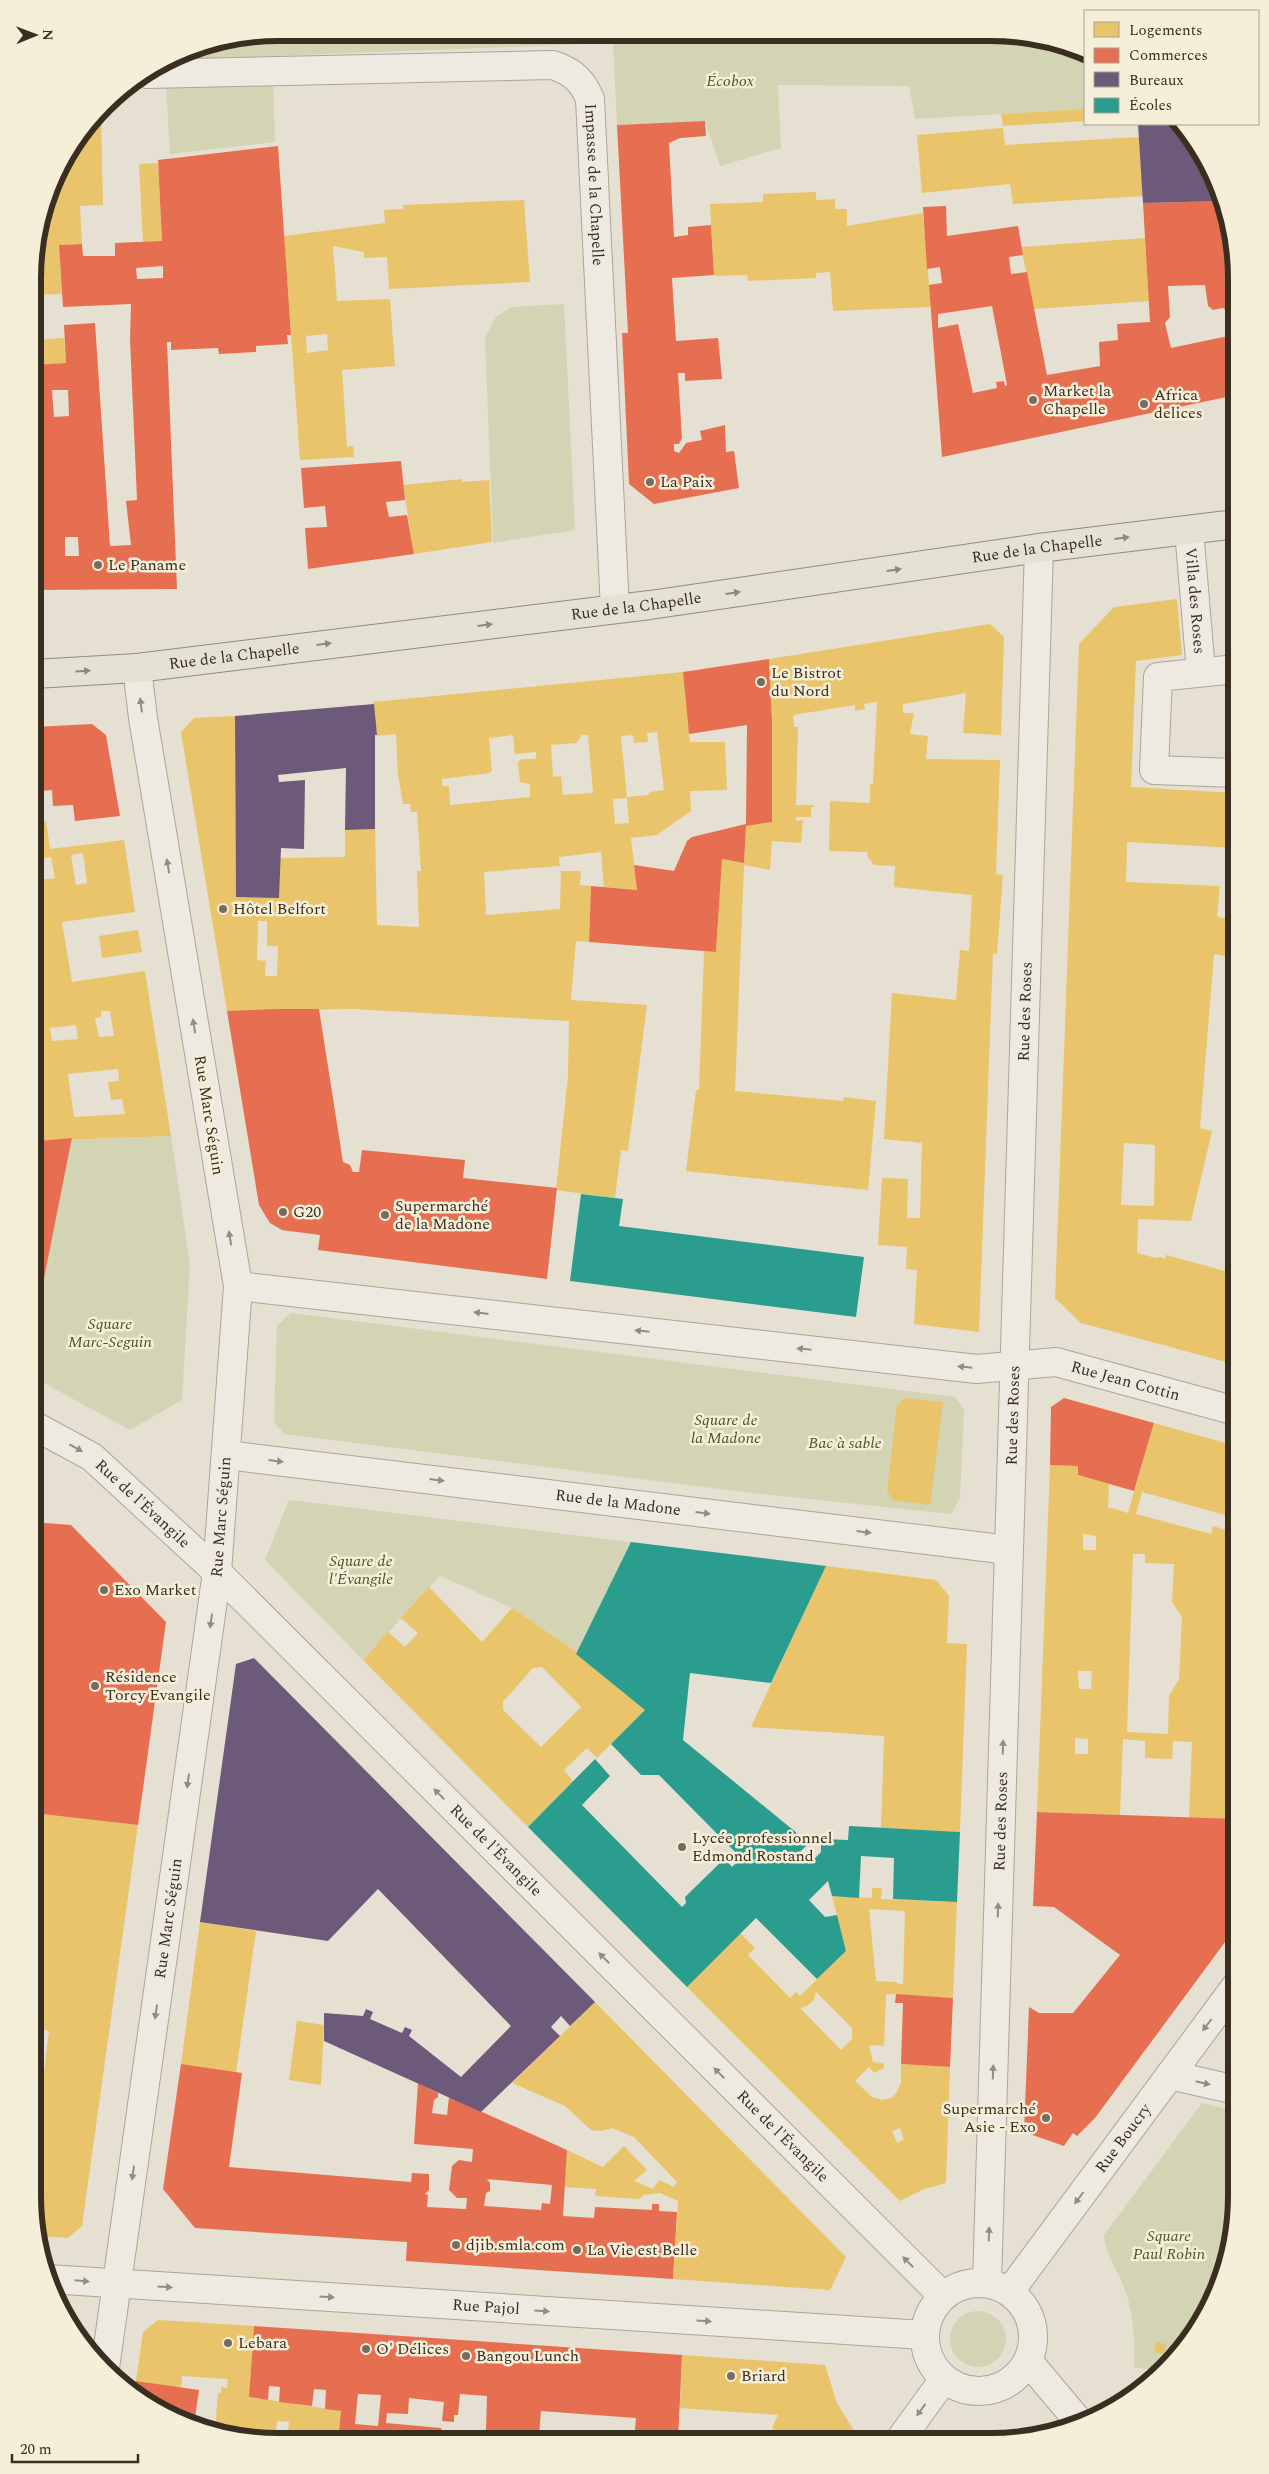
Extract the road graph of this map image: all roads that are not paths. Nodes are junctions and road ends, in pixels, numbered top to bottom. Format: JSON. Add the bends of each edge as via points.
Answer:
{"nodes":[{"id":1,"x":159,"y":74,"type":"edge"},
{"id":2,"x":1228,"y":525,"type":"edge"},
{"id":3,"x":1189,"y":530,"type":"junction"},
{"id":4,"x":1039,"y":548,"type":"junction"},
{"id":5,"x":615,"y":609,"type":"junction"},
{"id":6,"x":137,"y":668,"type":"junction"},
{"id":7,"x":1228,"y":670,"type":"edge"},
{"id":8,"x":1201,"y":672,"type":"junction"},
{"id":9,"x":41,"y":674,"type":"edge"},
{"id":10,"x":1228,"y":773,"type":"edge"},
{"id":11,"x":238,"y":1286,"type":"junction"},
{"id":12,"x":1014,"y":1367,"type":"junction"},
{"id":13,"x":1228,"y":1409,"type":"edge"},
{"id":14,"x":41,"y":1429,"type":"edge"},
{"id":15,"x":227,"y":1455,"type":"junction"},
{"id":16,"x":1008,"y":1550,"type":"junction"},
{"id":17,"x":218,"y":1572,"type":"junction"},
{"id":18,"x":1228,"y":1997,"type":"edge"},
{"id":19,"x":1170,"y":2075,"type":"junction"},
{"id":20,"x":1228,"y":2088,"type":"edge"},
{"id":21,"x":56,"y":2279,"type":"edge"},
{"id":22,"x":117,"y":2284,"type":"junction"},
{"id":23,"x":998,"y":2287,"type":"junction"},
{"id":24,"x":942,"y":2296,"type":"junction"},
{"id":25,"x":924,"y":2335,"type":"junction"},
{"id":26,"x":106,"y":2358,"type":"edge"},
{"id":27,"x":1028,"y":2361,"type":"junction"},
{"id":28,"x":944,"y":2379,"type":"junction"},
{"id":29,"x":1075,"y":2417,"type":"edge"},
{"id":30,"x":905,"y":2433,"type":"edge"}],
"edges":[{"from":1,"to":5,"type":"street","name":"Impasse de la Chapelle","via":[[553,65],[567,70],[583,82],[590,99]]},
{"from":2,"to":3,"type":"main road","name":"Rue de la Chapelle"},
{"from":4,"to":3,"type":"main road","name":"Rue de la Chapelle","one_way":true},
{"from":3,"to":8,"type":"street","name":"Villa des Roses"},
{"from":5,"to":4,"type":"main road","name":"Rue de la Chapelle","one_way":true},
{"from":4,"to":12,"type":"street","name":"Rue des Roses"},
{"from":6,"to":5,"type":"main road","name":"Rue de la Chapelle","one_way":true},
{"from":9,"to":6,"type":"main road","name":"Rue de la Chapelle","one_way":true},
{"from":11,"to":6,"type":"street","name":"Rue Marc Séguin","one_way":true},
{"from":7,"to":8,"type":"street","name":"Villa des Roses"},
{"from":8,"to":10,"type":"street","name":"Villa des Roses","via":[[1158,677],[1154,770]]},
{"from":12,"to":11,"type":"street","one_way":true,"via":[[977,1369]]},
{"from":11,"to":15,"type":"street","name":"Rue Marc Séguin"},
{"from":12,"to":13,"type":"street","name":"Rue Jean Cottin","via":[[1056,1362]]},
{"from":12,"to":16,"type":"street","name":"Rue des Roses"},
{"from":14,"to":17,"type":"street","name":"Rue de l'Évangile","one_way":true,"via":[[92,1457]]},
{"from":15,"to":16,"type":"street","name":"Rue de la Madone","one_way":true},
{"from":15,"to":17,"type":"street","name":"Rue Marc Séguin"},
{"from":23,"to":16,"type":"street","name":"Rue des Roses","one_way":true},
{"from":17,"to":22,"type":"street","name":"Rue Marc Séguin","one_way":true},
{"from":24,"to":17,"type":"street","name":"Rue de l'Évangile","one_way":true},
{"from":18,"to":19,"type":"street","name":"Rue Boucry","one_way":true},
{"from":19,"to":20,"type":"street","one_way":true},
{"from":19,"to":23,"type":"street","name":"Rue Boucry","one_way":true},
{"from":21,"to":22,"type":"street","name":"Rue Pajol","one_way":true},
{"from":22,"to":25,"type":"street","name":"Rue Pajol","one_way":true},
{"from":22,"to":26,"type":"street","name":"Rue Marc Séguin"},
{"from":23,"to":24,"type":"street","via":[[963,2284]]},
{"from":23,"to":27,"type":"street","via":[[1023,2305],[1032,2323],[1034,2342]]},
{"from":24,"to":25,"type":"street","via":[[930,2314]]},
{"from":25,"to":28,"type":"street","via":[[929,2360]]},
{"from":27,"to":28,"type":"street","via":[[1017,2377],[1000,2388],[981,2392],[962,2389]]},
{"from":27,"to":29,"type":"street"},
{"from":28,"to":30,"type":"street","one_way":true}]}
